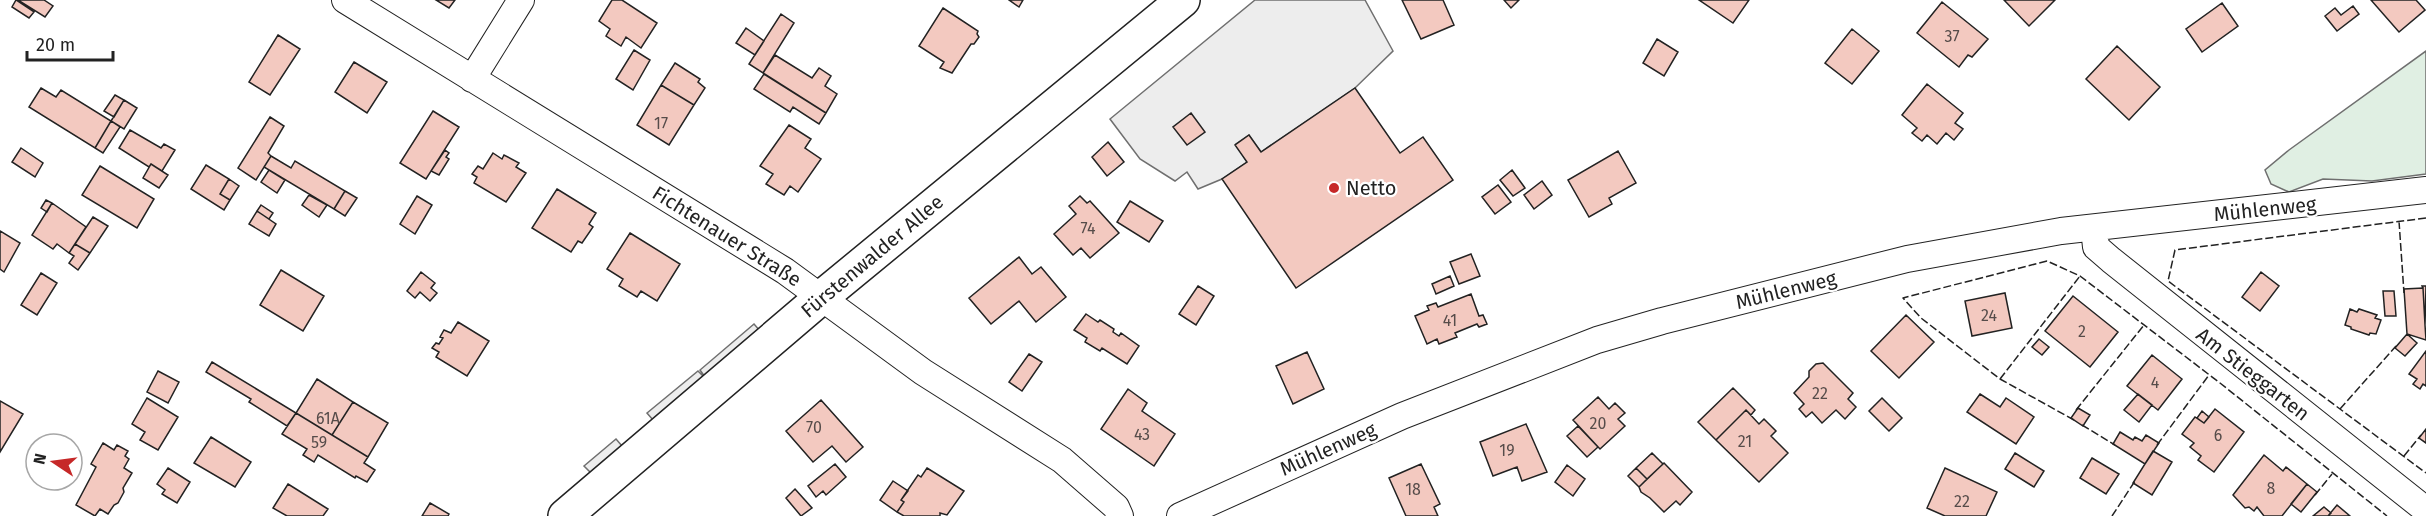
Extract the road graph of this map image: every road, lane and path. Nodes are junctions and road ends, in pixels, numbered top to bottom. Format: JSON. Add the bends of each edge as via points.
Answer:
{"nodes":[{"id":1,"x":345,"y":0,"type":"edge"},
{"id":2,"x":520,"y":0,"type":"edge"},
{"id":3,"x":1183,"y":0,"type":"edge"},
{"id":4,"x":472,"y":79,"type":"junction"},
{"id":5,"x":2426,"y":190,"type":"edge"},
{"id":6,"x":2094,"y":228,"type":"junction"},
{"id":7,"x":823,"y":296,"type":"junction"},
{"id":8,"x":2426,"y":510,"type":"edge"},
{"id":9,"x":565,"y":516,"type":"edge"},
{"id":10,"x":1120,"y":516,"type":"edge"},
{"id":11,"x":1180,"y":516,"type":"edge"}],
"edges":[{"from":1,"to":4,"type":"street","name":"Fichtenauer Straße"},
{"from":2,"to":4,"type":"street"},
{"from":3,"to":7,"type":"main road","name":"Fürstenwalder Allee"},
{"from":4,"to":7,"type":"street","name":"Fichtenauer Straße"},
{"from":5,"to":6,"type":"street","name":"Mühlenweg"},
{"from":6,"to":8,"type":"street","name":"Am Stieggarten","via":[[2096,247],[2111,260]]},
{"from":6,"to":11,"type":"street","name":"Mühlenweg","via":[[1907,259],[1597,340],[1402,416]]},
{"from":7,"to":9,"type":"main road","name":"Fürstenwalder Allee"},
{"from":7,"to":10,"type":"street","name":"Fichtenauer Straße","via":[[923,372],[1062,460],[1116,507]]}]}
